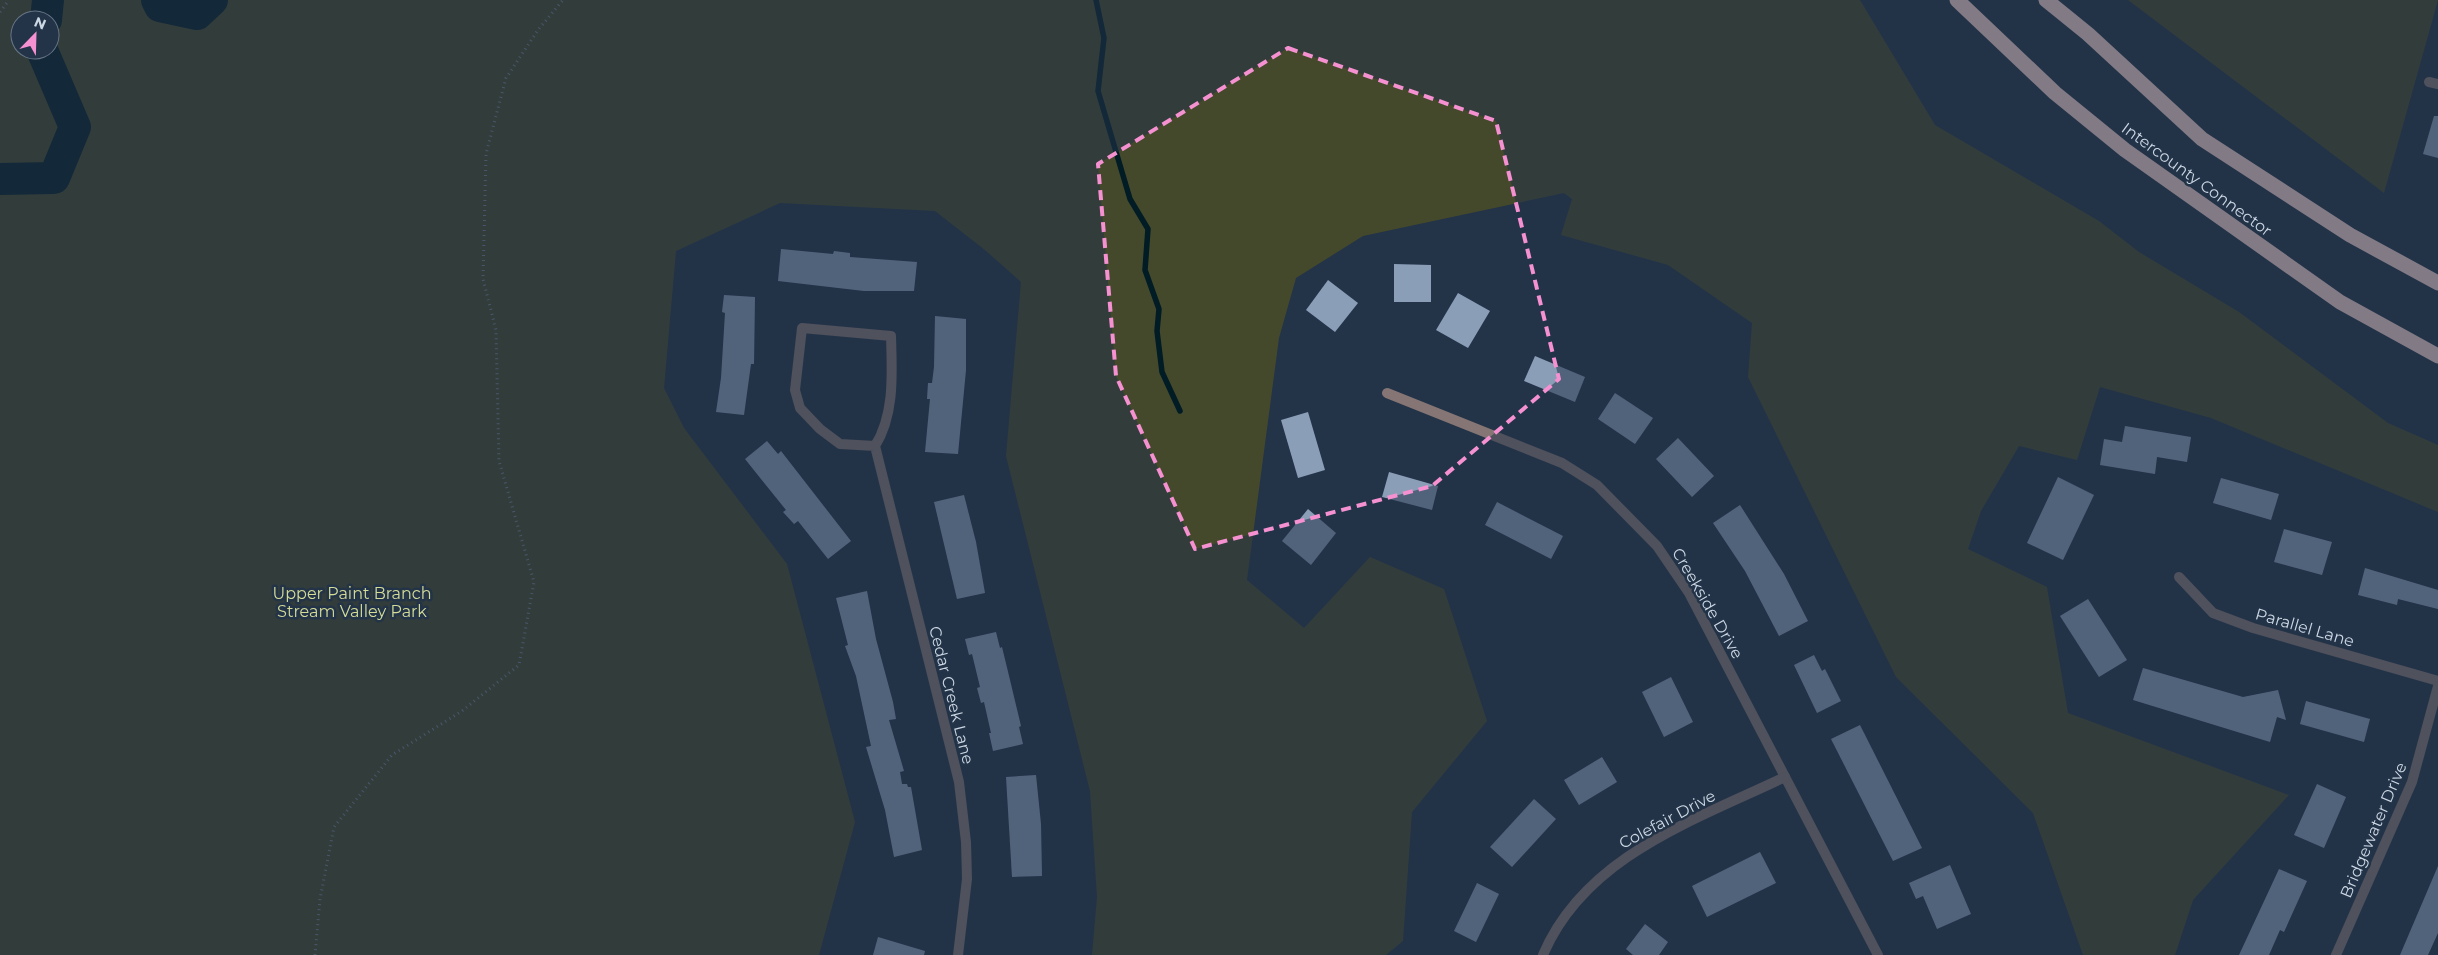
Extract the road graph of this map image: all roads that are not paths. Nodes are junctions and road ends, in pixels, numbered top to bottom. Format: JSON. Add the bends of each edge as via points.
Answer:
{"nodes":[{"id":1,"x":1957,"y":0,"type":"edge"},
{"id":2,"x":2046,"y":0,"type":"edge"},
{"id":3,"x":2438,"y":283,"type":"edge"},
{"id":4,"x":2438,"y":356,"type":"edge"},
{"id":5,"x":1387,"y":393,"type":"dead end"},
{"id":6,"x":875,"y":446,"type":"junction"},
{"id":7,"x":2178,"y":577,"type":"dead end"},
{"id":8,"x":2438,"y":681,"type":"edge"},
{"id":9,"x":2438,"y":686,"type":"edge"},
{"id":10,"x":1785,"y":777,"type":"junction"},
{"id":11,"x":958,"y":955,"type":"edge"},
{"id":12,"x":1543,"y":955,"type":"edge"},
{"id":13,"x":1878,"y":955,"type":"edge"},
{"id":14,"x":2336,"y":955,"type":"edge"}],
"edges":[{"from":1,"to":4,"type":"highway","name":"Intercounty Connector","via":[[2055,93],[2124,150],[2340,302]]},
{"from":2,"to":3,"type":"highway","via":[[2088,34],[2202,139],[2350,235]]},
{"from":5,"to":10,"type":"street","name":"Creekside Drive","via":[[1562,464],[1597,485],[1657,546],[1689,594]]},
{"from":6,"to":6,"type":"street","via":[[840,444],[800,408],[795,390],[802,328],[891,336],[890,402],[884,431]]},
{"from":6,"to":11,"type":"street","name":"Cedar Creek Lane","via":[[959,782],[967,878]]},
{"from":7,"to":8,"type":"street","name":"Parallel Lane","via":[[2213,613],[2253,628]]},
{"from":9,"to":14,"type":"street","name":"Bridgewater Drive","via":[[2412,782]]},
{"from":10,"to":12,"type":"street","name":"Colefair Drive","via":[[1653,840],[1616,863],[1586,890],[1562,920]]},
{"from":10,"to":13,"type":"street","name":"Creekside Drive"}]}
